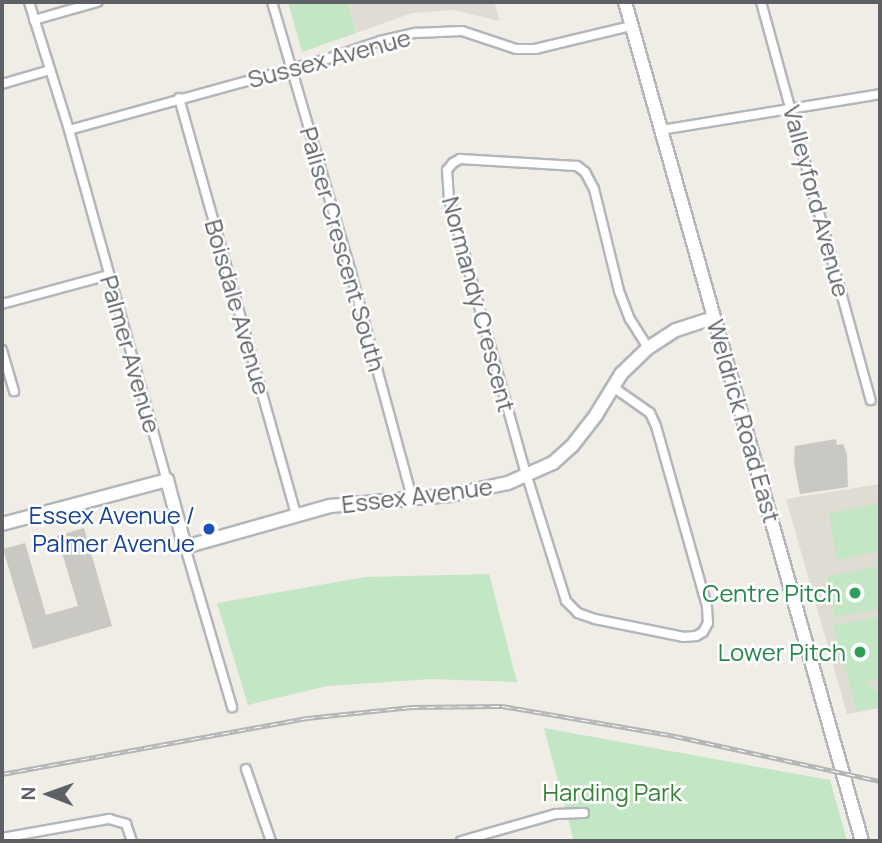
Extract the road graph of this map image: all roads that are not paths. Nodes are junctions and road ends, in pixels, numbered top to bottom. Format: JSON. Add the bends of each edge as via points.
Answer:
{"nodes":[{"id":1,"x":29,"y":2,"type":"edge"},
{"id":2,"x":97,"y":2,"type":"edge"},
{"id":3,"x":272,"y":2,"type":"edge"},
{"id":4,"x":625,"y":2,"type":"edge"},
{"id":5,"x":761,"y":2,"type":"edge"},
{"id":6,"x":34,"y":19,"type":"junction"},
{"id":7,"x":631,"y":26,"type":"junction"},
{"id":8,"x":291,"y":68,"type":"junction"},
{"id":9,"x":50,"y":70,"type":"junction"},
{"id":10,"x":2,"y":84,"type":"edge"},
{"id":11,"x":880,"y":94,"type":"edge"},
{"id":12,"x":179,"y":98,"type":"junction"},
{"id":13,"x":792,"y":108,"type":"junction"},
{"id":14,"x":69,"y":130,"type":"junction"},
{"id":15,"x":661,"y":130,"type":"junction"},
{"id":16,"x":109,"y":275,"type":"junction"},
{"id":17,"x":2,"y":304,"type":"edge"},
{"id":18,"x":714,"y":318,"type":"junction"},
{"id":19,"x":648,"y":348,"type":"junction"},
{"id":20,"x":2,"y":350,"type":"edge"},
{"id":21,"x":613,"y":387,"type":"junction"},
{"id":22,"x":13,"y":391,"type":"dead end"},
{"id":23,"x":871,"y":400,"type":"dead end"},
{"id":24,"x":528,"y":476,"type":"junction"},
{"id":25,"x":167,"y":480,"type":"junction"},
{"id":26,"x":412,"y":498,"type":"junction"},
{"id":27,"x":296,"y":515,"type":"junction"},
{"id":28,"x":2,"y":524,"type":"edge"},
{"id":29,"x":185,"y":547,"type":"junction"},
{"id":30,"x":232,"y":707,"type":"dead end"},
{"id":31,"x":246,"y":769,"type":"dead end"},
{"id":32,"x":584,"y":813,"type":"dead end"},
{"id":33,"x":2,"y":838,"type":"edge"},
{"id":34,"x":132,"y":841,"type":"edge"},
{"id":35,"x":271,"y":841,"type":"edge"},
{"id":36,"x":461,"y":841,"type":"edge"},
{"id":37,"x":862,"y":841,"type":"edge"}],
"edges":[{"from":1,"to":6,"type":"street","name":"Palmer Avenue"},
{"from":2,"to":6,"type":"street"},
{"from":3,"to":8,"type":"street","name":"Paliser Crescent South"},
{"from":4,"to":7,"type":"street","name":"Weldrick Road East"},
{"from":5,"to":13,"type":"street","name":"Valleyford Avenue"},
{"from":6,"to":9,"type":"street","name":"Palmer Avenue"},
{"from":7,"to":8,"type":"street","name":"Sussex Avenue","via":[[535,49],[516,49],[462,31],[416,33]]},
{"from":7,"to":15,"type":"street","name":"Weldrick Road East"},
{"from":8,"to":12,"type":"street","name":"Sussex Avenue"},
{"from":8,"to":26,"type":"street","name":"Paliser Crescent South"},
{"from":9,"to":10,"type":"street"},
{"from":9,"to":14,"type":"street","name":"Palmer Avenue"},
{"from":11,"to":13,"type":"street"},
{"from":12,"to":14,"type":"street","name":"Sussex Avenue"},
{"from":12,"to":27,"type":"street","name":"Boisdale Avenue"},
{"from":13,"to":15,"type":"street"},
{"from":13,"to":23,"type":"street","name":"Valleyford Avenue"},
{"from":14,"to":16,"type":"street","name":"Palmer Avenue"},
{"from":15,"to":18,"type":"street","name":"Weldrick Road East"},
{"from":16,"to":17,"type":"street"},
{"from":16,"to":25,"type":"street","name":"Palmer Avenue"},
{"from":18,"to":19,"type":"street","name":"Essex Avenue","via":[[676,330]]},
{"from":18,"to":37,"type":"street","name":"Weldrick Road East"},
{"from":19,"to":21,"type":"street","name":"Essex Avenue"},
{"from":19,"to":24,"type":"street","name":"Normandy Crescent","via":[[630,319],[585,172],[577,166],[460,159],[453,163],[447,170],[449,199]]},
{"from":20,"to":22,"type":"street"},
{"from":21,"to":24,"type":"street","name":"Essex Avenue","via":[[572,446]]},
{"from":21,"to":24,"type":"street","via":[[650,413],[656,426],[707,606],[708,624],[703,632],[684,637],[578,613],[560,586]]},
{"from":24,"to":26,"type":"street","name":"Essex Avenue","via":[[467,492]]},
{"from":25,"to":28,"type":"street"},
{"from":25,"to":29,"type":"street","name":"Palmer Avenue"},
{"from":26,"to":27,"type":"street","name":"Essex Avenue","via":[[356,501]]},
{"from":27,"to":29,"type":"street","name":"Essex Avenue"},
{"from":29,"to":30,"type":"street","name":"Palmer Avenue"},
{"from":31,"to":35,"type":"street"},
{"from":32,"to":36,"type":"street","via":[[556,814]]},
{"from":33,"to":34,"type":"street","via":[[119,819]]}]}
